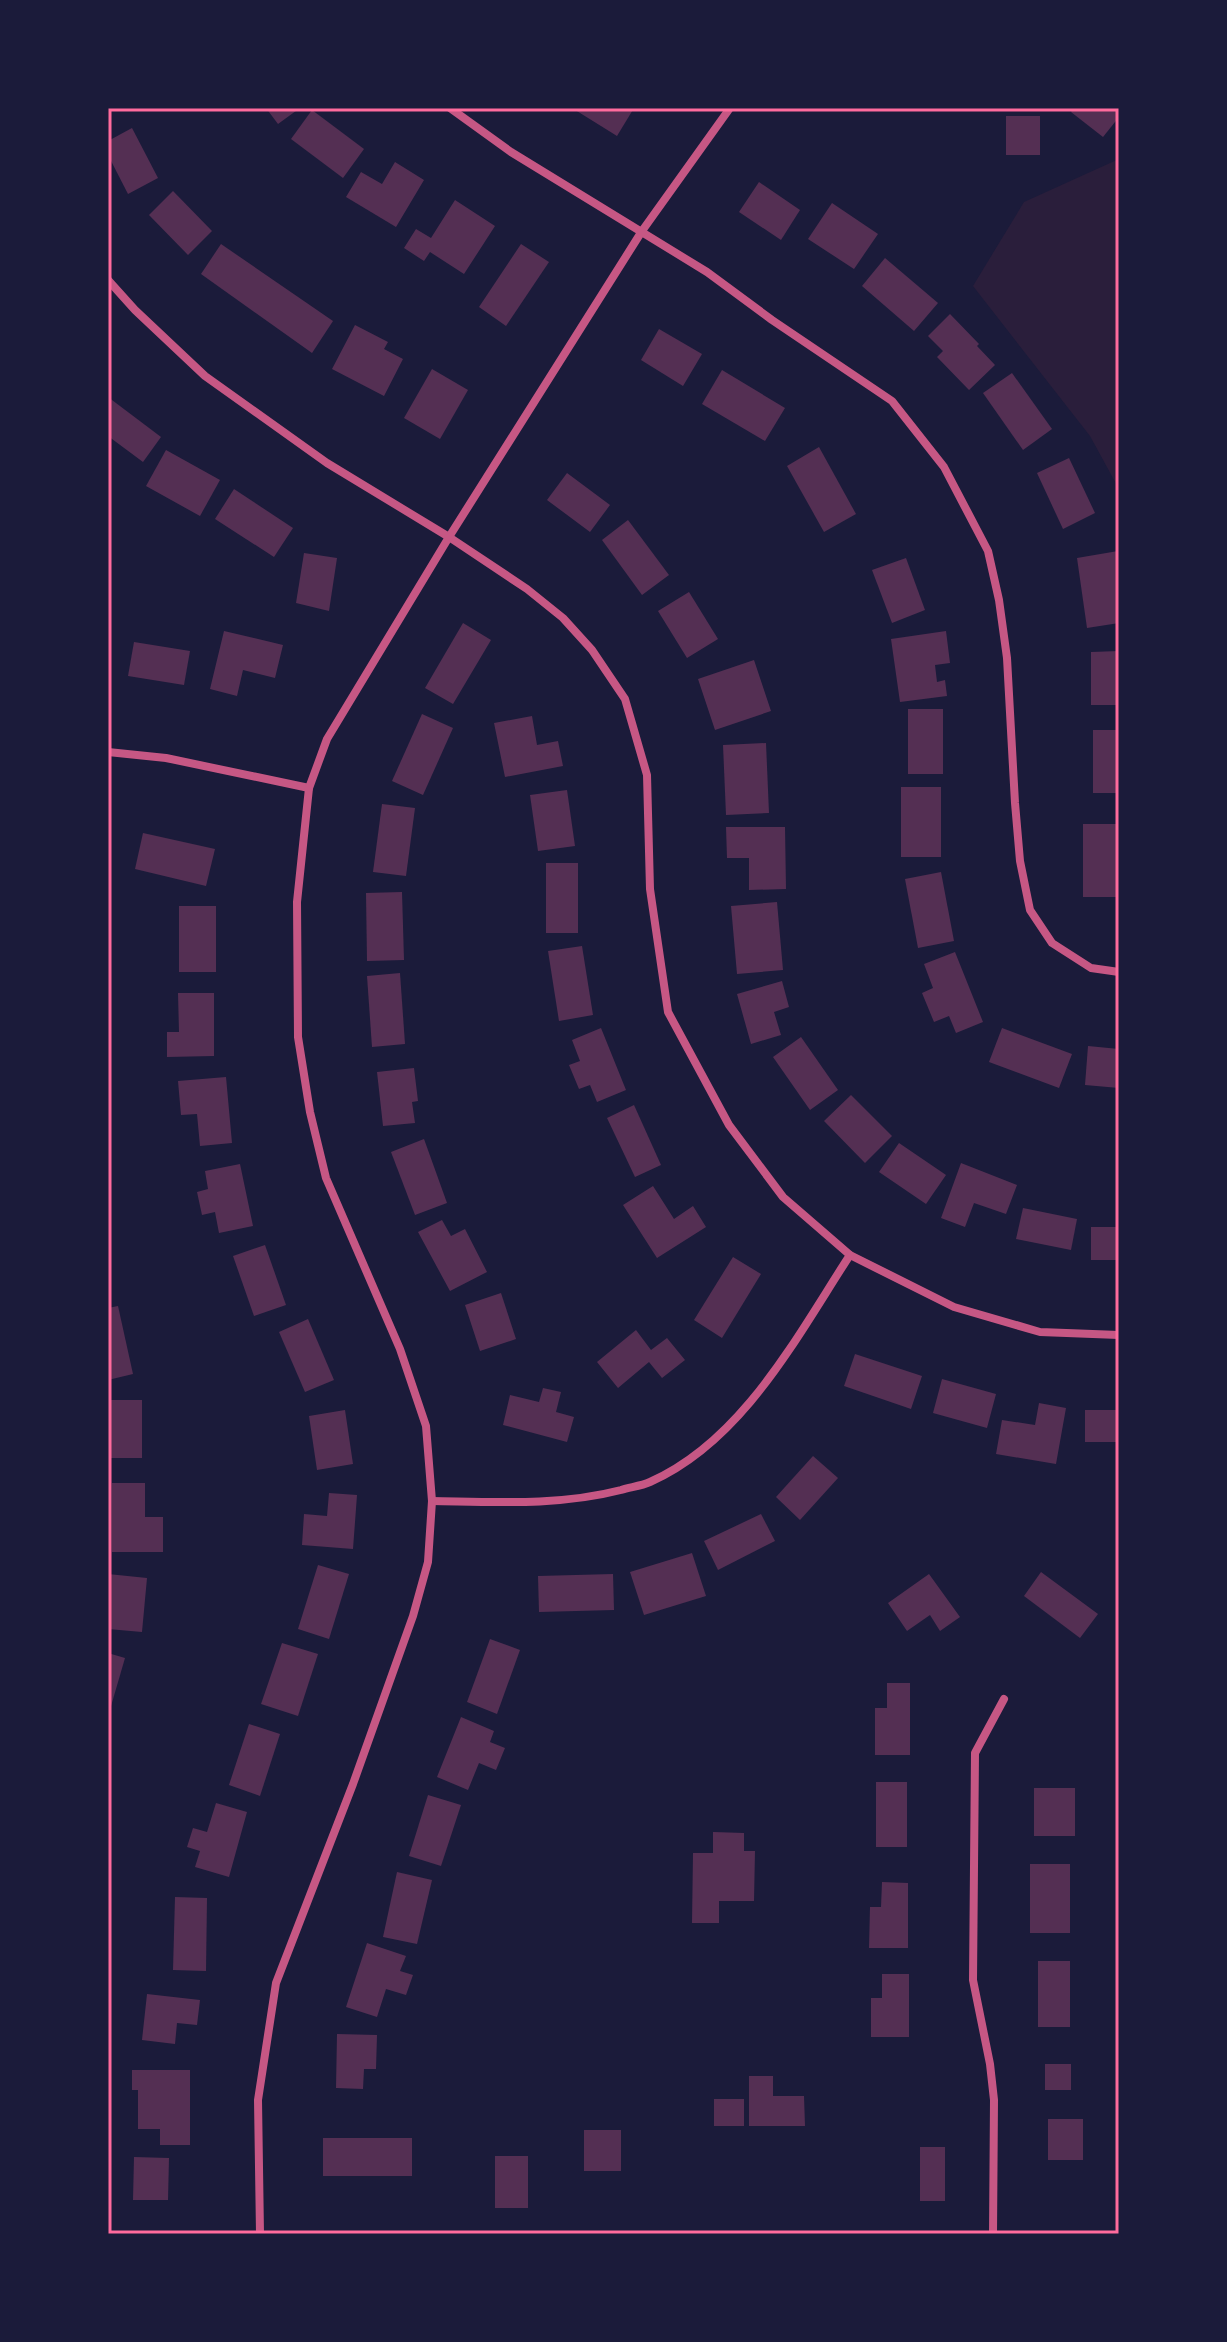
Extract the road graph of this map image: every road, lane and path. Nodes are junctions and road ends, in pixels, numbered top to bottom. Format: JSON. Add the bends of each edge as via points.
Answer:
{"nodes":[{"id":1,"x":450,"y":108,"type":"edge"},
{"id":2,"x":730,"y":108,"type":"edge"},
{"id":3,"x":642,"y":231,"type":"junction"},
{"id":4,"x":108,"y":280,"type":"edge"},
{"id":5,"x":449,"y":537,"type":"junction"},
{"id":6,"x":108,"y":752,"type":"edge"},
{"id":7,"x":309,"y":788,"type":"junction"},
{"id":8,"x":1119,"y":972,"type":"edge"},
{"id":9,"x":850,"y":1255,"type":"junction"},
{"id":10,"x":1119,"y":1335,"type":"edge"},
{"id":11,"x":432,"y":1501,"type":"junction"},
{"id":12,"x":1004,"y":1699,"type":"dead end"},
{"id":13,"x":260,"y":2234,"type":"edge"},
{"id":14,"x":993,"y":2234,"type":"edge"}],
"edges":[{"from":1,"to":3,"type":"street","via":[[511,152]]},
{"from":2,"to":3,"type":"street"},
{"from":3,"to":5,"type":"street"},
{"from":3,"to":8,"type":"street","via":[[892,401],[944,467],[988,551],[999,600],[1020,861],[1030,910],[1052,943],[1091,968]]},
{"from":4,"to":5,"type":"street","via":[[205,376],[327,463]]},
{"from":5,"to":7,"type":"street","via":[[327,739]]},
{"from":5,"to":9,"type":"street","via":[[563,618],[625,699],[647,775],[650,889],[668,1012],[729,1125],[783,1197]]},
{"from":6,"to":7,"type":"street","via":[[166,758]]},
{"from":7,"to":11,"type":"street","via":[[297,902],[298,1037],[310,1112],[326,1178],[400,1349],[426,1426]]},
{"from":9,"to":10,"type":"street","via":[[954,1307],[1011,1324],[1040,1332]]},
{"from":9,"to":11,"type":"street","via":[[762,1390],[687,1462],[648,1483],[601,1495],[543,1503]]},
{"from":11,"to":13,"type":"street","via":[[428,1562],[413,1616],[276,1983],[258,2100]]},
{"from":12,"to":14,"type":"street","via":[[975,1753],[973,1980],[994,2100]]}]}
